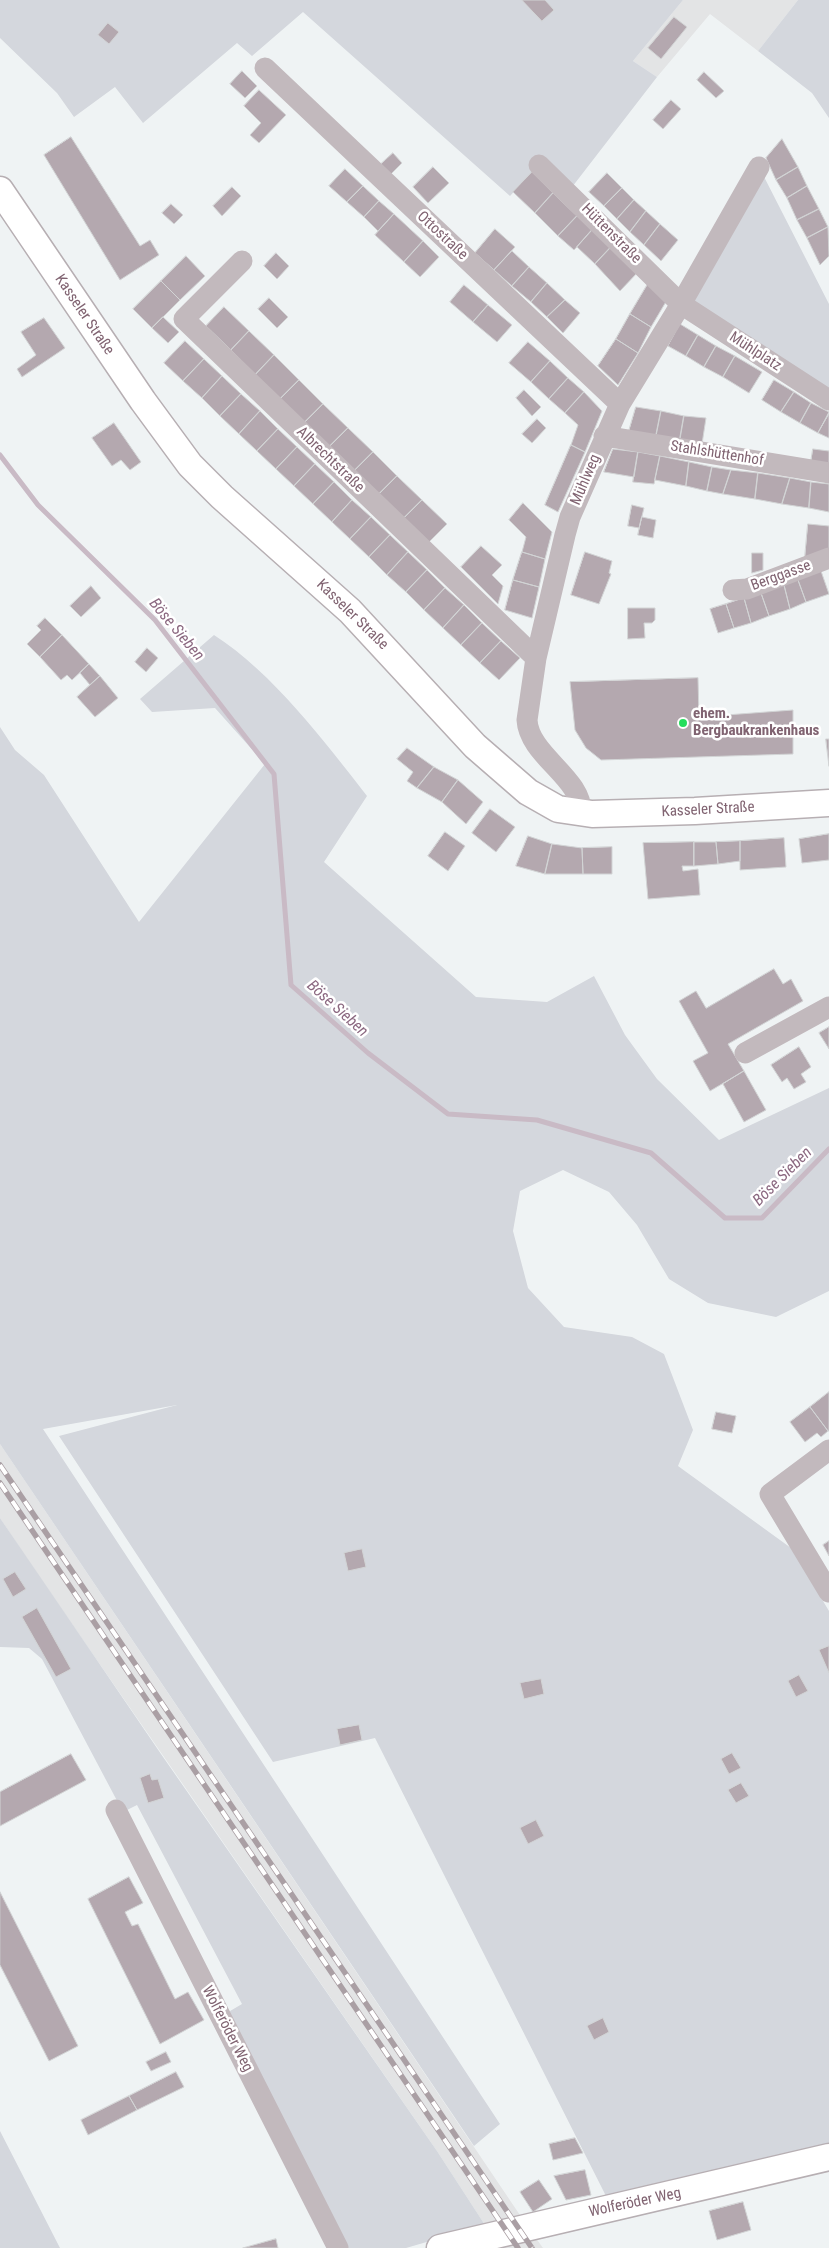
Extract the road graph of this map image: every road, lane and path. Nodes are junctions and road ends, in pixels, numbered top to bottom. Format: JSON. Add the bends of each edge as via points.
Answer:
{"nodes":[{"id":1,"x":264,"y":68,"type":"dead end"},
{"id":2,"x":540,"y":165,"type":"dead end"},
{"id":3,"x":759,"y":167,"type":"dead end"},
{"id":4,"x":0,"y":190,"type":"edge"},
{"id":5,"x":242,"y":261,"type":"dead end"},
{"id":6,"x":681,"y":304,"type":"junction"},
{"id":7,"x":829,"y":400,"type":"edge"},
{"id":8,"x":620,"y":404,"type":"junction"},
{"id":9,"x":604,"y":436,"type":"junction"},
{"id":10,"x":829,"y":472,"type":"edge"},
{"id":11,"x":829,"y":558,"type":"edge"},
{"id":12,"x":733,"y":590,"type":"dead end"},
{"id":13,"x":536,"y":658,"type":"junction"},
{"id":14,"x":829,"y":803,"type":"edge"},
{"id":15,"x":581,"y":813,"type":"junction"},
{"id":16,"x":829,"y":1007,"type":"edge"},
{"id":17,"x":745,"y":1053,"type":"dead end"},
{"id":18,"x":829,"y":1450,"type":"edge"},
{"id":19,"x":829,"y":1592,"type":"edge"},
{"id":20,"x":116,"y":1810,"type":"dead end"},
{"id":21,"x":829,"y":2157,"type":"edge"},
{"id":22,"x":338,"y":2248,"type":"edge"},
{"id":23,"x":440,"y":2248,"type":"edge"}],
"edges":[{"from":1,"to":8,"type":"street","name":"Ottostraße"},
{"from":2,"to":6,"type":"street","name":"Hüttenstraße"},
{"from":3,"to":6,"type":"street","name":"Mühlweg"},
{"from":4,"to":15,"type":"main road","name":"Kasseler Straße","via":[[190,465],[354,615],[505,774],[547,804]]},
{"from":5,"to":13,"type":"street","name":"Albrechtstraße","via":[[184,320]]},
{"from":6,"to":7,"type":"street","name":"Mühlplatz"},
{"from":6,"to":8,"type":"street","name":"Mühlweg"},
{"from":8,"to":9,"type":"street","name":"Mühlweg"},
{"from":9,"to":10,"type":"street","name":"Stahlshüttenhof"},
{"from":9,"to":13,"type":"street","name":"Mühlweg","via":[[570,516]]},
{"from":11,"to":12,"type":"street","name":"Berggasse","via":[[747,589]]},
{"from":13,"to":15,"type":"street","name":"Mühlweg","via":[[527,712],[528,729],[580,798]]},
{"from":14,"to":15,"type":"main road","name":"Kasseler Straße","via":[[625,814]]},
{"from":16,"to":17,"type":"street"},
{"from":18,"to":19,"type":"street","via":[[770,1494]]},
{"from":20,"to":22,"type":"street","name":"Wolferöder Weg"},
{"from":21,"to":23,"type":"main road","name":"Wolferöder Weg"}]}
